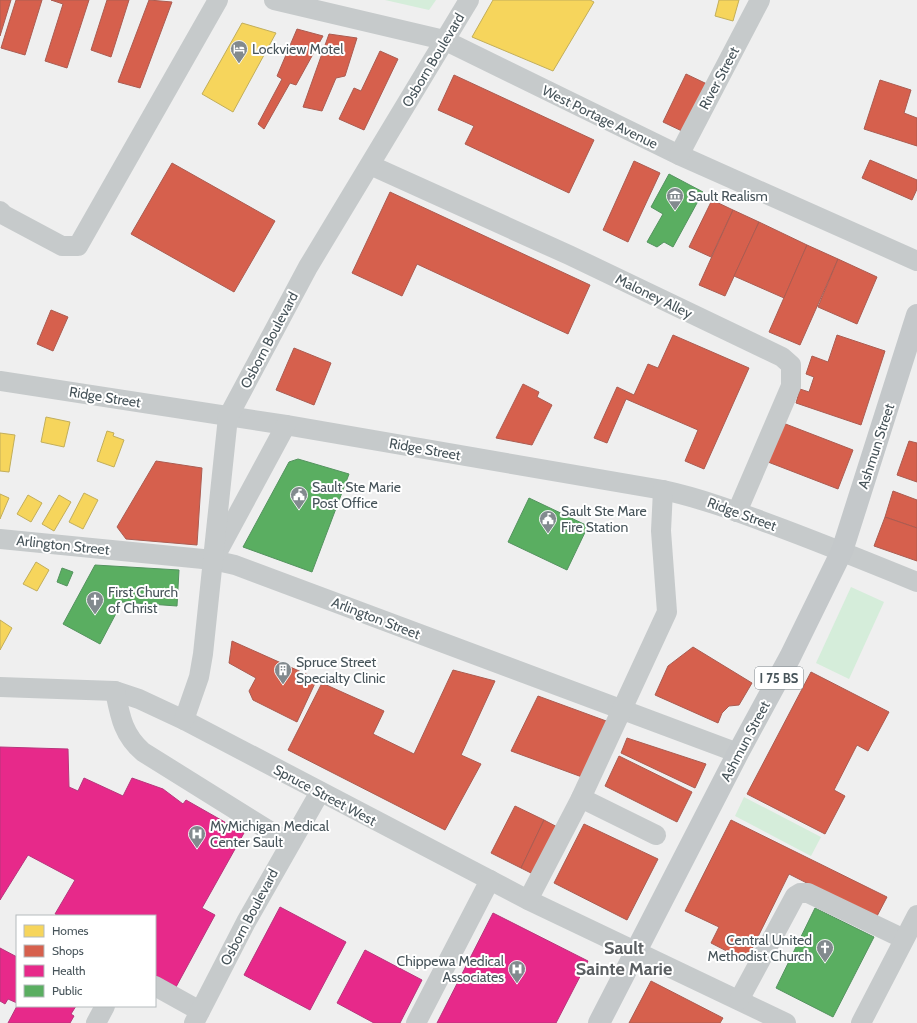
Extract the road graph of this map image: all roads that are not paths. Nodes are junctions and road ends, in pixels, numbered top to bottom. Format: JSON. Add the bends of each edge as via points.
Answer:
{"nodes":[{"id":1,"x":218,"y":0,"type":"edge"},
{"id":2,"x":274,"y":0,"type":"edge"},
{"id":3,"x":469,"y":0,"type":"edge"},
{"id":4,"x":760,"y":0,"type":"edge"},
{"id":5,"x":444,"y":40,"type":"junction"},
{"id":6,"x":679,"y":155,"type":"junction"},
{"id":7,"x":370,"y":165,"type":"junction"},
{"id":8,"x":0,"y":210,"type":"edge"},
{"id":9,"x":917,"y":262,"type":"edge"},
{"id":10,"x":917,"y":315,"type":"edge"},
{"id":11,"x":0,"y":381,"type":"edge"},
{"id":12,"x":228,"y":417,"type":"junction"},
{"id":13,"x":286,"y":426,"type":"junction"},
{"id":14,"x":663,"y":490,"type":"junction"},
{"id":15,"x":737,"y":512,"type":"junction"},
{"id":16,"x":0,"y":539,"type":"edge"},
{"id":17,"x":842,"y":551,"type":"junction"},
{"id":18,"x":214,"y":560,"type":"junction"},
{"id":19,"x":917,"y":582,"type":"edge"},
{"id":20,"x":0,"y":688,"type":"edge"},
{"id":21,"x":115,"y":691,"type":"junction"},
{"id":22,"x":621,"y":710,"type":"junction"},
{"id":23,"x":184,"y":720,"type":"junction"},
{"id":24,"x":738,"y":753,"type":"junction"},
{"id":25,"x":320,"y":792,"type":"junction"},
{"id":26,"x":581,"y":798,"type":"junction"},
{"id":27,"x":656,"y":835,"type":"dead end"},
{"id":28,"x":289,"y":843,"type":"junction"},
{"id":29,"x":490,"y":880,"type":"junction"},
{"id":30,"x":528,"y":900,"type":"junction"},
{"id":31,"x":917,"y":915,"type":"edge"},
{"id":32,"x":904,"y":939,"type":"junction"},
{"id":33,"x":638,"y":951,"type":"junction"},
{"id":34,"x":156,"y":987,"type":"edge"},
{"id":35,"x":739,"y":1000,"type":"junction"},
{"id":36,"x":104,"y":1007,"type":"edge"},
{"id":37,"x":197,"y":1017,"type":"edge"},
{"id":38,"x":96,"y":1023,"type":"edge"},
{"id":39,"x":416,"y":1023,"type":"edge"},
{"id":40,"x":599,"y":1023,"type":"edge"},
{"id":41,"x":786,"y":1023,"type":"edge"},
{"id":42,"x":861,"y":1023,"type":"edge"}],
"edges":[{"from":1,"to":8,"type":"street","via":[[78,246],[62,246],[4,215]]},
{"from":2,"to":5,"type":"street","name":"West Portage Avenue"},
{"from":3,"to":5,"type":"street","name":"Osborn Boulevard"},
{"from":4,"to":6,"type":"street","name":"River Street"},
{"from":5,"to":6,"type":"street","name":"West Portage Avenue"},
{"from":5,"to":7,"type":"street","name":"Osborn Boulevard"},
{"from":6,"to":9,"type":"street","name":"West Portage Avenue"},
{"from":7,"to":12,"type":"street","name":"Osborn Boulevard","via":[[308,267]]},
{"from":7,"to":15,"type":"street","name":"Maloney Alley","via":[[568,255],[782,357],[791,365],[791,386]]},
{"from":10,"to":17,"type":"main road","name":"Ashmun Street","number":"I 75 BS"},
{"from":11,"to":12,"type":"street","name":"Ridge Street"},
{"from":12,"to":13,"type":"street","name":"Ridge Street"},
{"from":12,"to":18,"type":"street","name":"Osborn Boulevard"},
{"from":13,"to":14,"type":"street","name":"Ridge Street"},
{"from":13,"to":18,"type":"street"},
{"from":14,"to":15,"type":"street","name":"Ridge Street"},
{"from":14,"to":22,"type":"street","via":[[661,531],[667,612]]},
{"from":15,"to":17,"type":"street","name":"Ridge Street"},
{"from":16,"to":18,"type":"street","name":"Arlington Street"},
{"from":17,"to":19,"type":"street","name":"Ridge Street"},
{"from":17,"to":24,"type":"main road","name":"Ashmun Street","number":"I 75 BS","via":[[790,658]]},
{"from":18,"to":22,"type":"street","name":"Arlington Street","via":[[235,565]]},
{"from":18,"to":23,"type":"street","name":"Osborn Boulevard","via":[[199,677]]},
{"from":20,"to":21,"type":"street","name":"Spruce Street West"},
{"from":21,"to":23,"type":"street","name":"Spruce Street West"},
{"from":21,"to":28,"type":"street","via":[[124,730],[139,748]]},
{"from":22,"to":24,"type":"street","name":"Arlington Street"},
{"from":22,"to":26,"type":"street"},
{"from":23,"to":25,"type":"street","name":"Spruce Street West"},
{"from":24,"to":33,"type":"main road","name":"Ashmun Street","number":"I 75 BS"},
{"from":25,"to":28,"type":"street","name":"Osborn Boulevard"},
{"from":25,"to":29,"type":"street","name":"Spruce Street West"},
{"from":26,"to":27,"type":"street"},
{"from":26,"to":30,"type":"street"},
{"from":28,"to":37,"type":"street","name":"Osborn Boulevard"},
{"from":29,"to":30,"type":"street","name":"Spruce Street West"},
{"from":29,"to":39,"type":"street"},
{"from":30,"to":33,"type":"street","name":"Spruce Street West"},
{"from":31,"to":32,"type":"street"},
{"from":32,"to":35,"type":"street","via":[[808,893],[800,893],[795,896]]},
{"from":32,"to":42,"type":"street"},
{"from":33,"to":35,"type":"street","name":"Spruce Street West"},
{"from":33,"to":40,"type":"main road","name":"Ashmun Street","number":"I 75 BS"},
{"from":34,"to":37,"type":"street"},
{"from":35,"to":41,"type":"street","name":"Spruce Street West"},
{"from":36,"to":38,"type":"street"}]}
